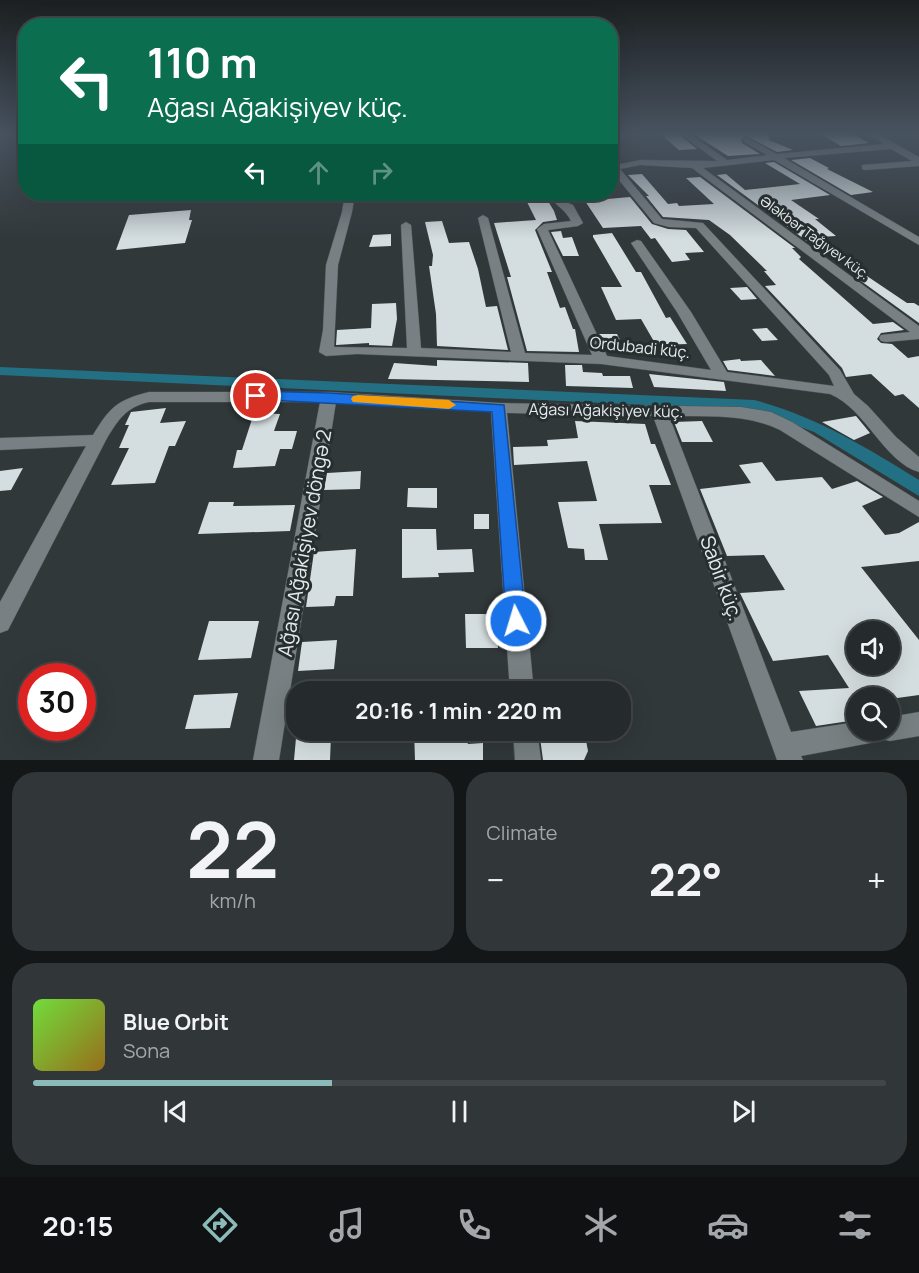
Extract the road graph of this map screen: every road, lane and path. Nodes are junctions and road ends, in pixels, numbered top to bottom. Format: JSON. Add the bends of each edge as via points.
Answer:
{"nodes":[{"id":1,"x":699,"y":168,"type":"edge"},
{"id":2,"x":797,"y":168,"type":"edge"},
{"id":3,"x":618,"y":173,"type":"edge"},
{"id":4,"x":350,"y":201,"type":"edge"},
{"id":5,"x":557,"y":201,"type":"edge"},
{"id":6,"x":483,"y":218,"type":"dead end"},
{"id":7,"x":406,"y":225,"type":"dead end"},
{"id":8,"x":919,"y":242,"type":"edge"},
{"id":9,"x":637,"y":243,"type":"dead end"},
{"id":10,"x":919,"y":334,"type":"edge"},
{"id":11,"x":886,"y":339,"type":"dead end"},
{"id":12,"x":414,"y":352,"type":"junction"},
{"id":13,"x":519,"y":357,"type":"junction"},
{"id":14,"x":601,"y":360,"type":"junction"},
{"id":15,"x":721,"y":374,"type":"junction"},
{"id":16,"x":847,"y":394,"type":"junction"},
{"id":17,"x":329,"y":397,"type":"junction"},
{"id":18,"x":499,"y":408,"type":"junction"},
{"id":19,"x":659,"y":410,"type":"junction"},
{"id":20,"x":98,"y":440,"type":"junction"},
{"id":21,"x":0,"y":444,"type":"edge"},
{"id":22,"x":919,"y":466,"type":"edge"},
{"id":23,"x":919,"y":510,"type":"edge"},
{"id":24,"x":0,"y":623,"type":"edge"},
{"id":25,"x":521,"y":681,"type":"edge"},
{"id":26,"x":919,"y":724,"type":"edge"},
{"id":27,"x":900,"y":727,"type":"edge"},
{"id":28,"x":846,"y":738,"type":"edge"},
{"id":29,"x":526,"y":741,"type":"edge"},
{"id":30,"x":787,"y":753,"type":"edge"},
{"id":31,"x":266,"y":760,"type":"edge"},
{"id":32,"x":528,"y":760,"type":"edge"}],
"edges":[{"from":1,"to":10,"type":"street","name":"Ələkbər Tağıyev küç."},
{"from":2,"to":8,"type":"street"},
{"from":3,"to":16,"type":"street","via":[[658,221],[699,225],[835,373]]},
{"from":4,"to":12,"type":"street","name":"Ordubadi küç.","via":[[332,265],[332,328],[326,352]]},
{"from":5,"to":14,"type":"street","via":[[569,207],[578,224],[542,230]]},
{"from":6,"to":13,"type":"street"},
{"from":7,"to":12,"type":"street"},
{"from":9,"to":15,"type":"street"},
{"from":10,"to":11,"type":"street"},
{"from":12,"to":13,"type":"street","name":"Ordubadi küç."},
{"from":13,"to":14,"type":"street","name":"Ordubadi küç."},
{"from":14,"to":15,"type":"street","name":"Ordubadi küç."},
{"from":15,"to":16,"type":"street","name":"Ordubadi küç."},
{"from":16,"to":22,"type":"street"},
{"from":17,"to":18,"type":"street","name":"Ağası Ağakişiyev küç."},
{"from":17,"to":20,"type":"street","name":"Ağası Ağakişiyev küç.","via":[[148,397],[118,407]]},
{"from":17,"to":31,"type":"street","name":"Ağası Ağakişiyev döngə 2"},
{"from":18,"to":19,"type":"street","name":"Ağası Ağakişiyev küç."},
{"from":18,"to":25,"type":"street"},
{"from":19,"to":23,"type":"street","name":"Ağası Ağakişiyev küç.","via":[[765,416]]},
{"from":19,"to":30,"type":"street","name":"Sabir küç."},
{"from":20,"to":21,"type":"street"},
{"from":20,"to":24,"type":"street","name":"Ağası Ağakişiyev küç."},
{"from":26,"to":27,"type":"street"},
{"from":28,"to":30,"type":"street","name":"Sabir küç."},
{"from":29,"to":32,"type":"street"}]}
